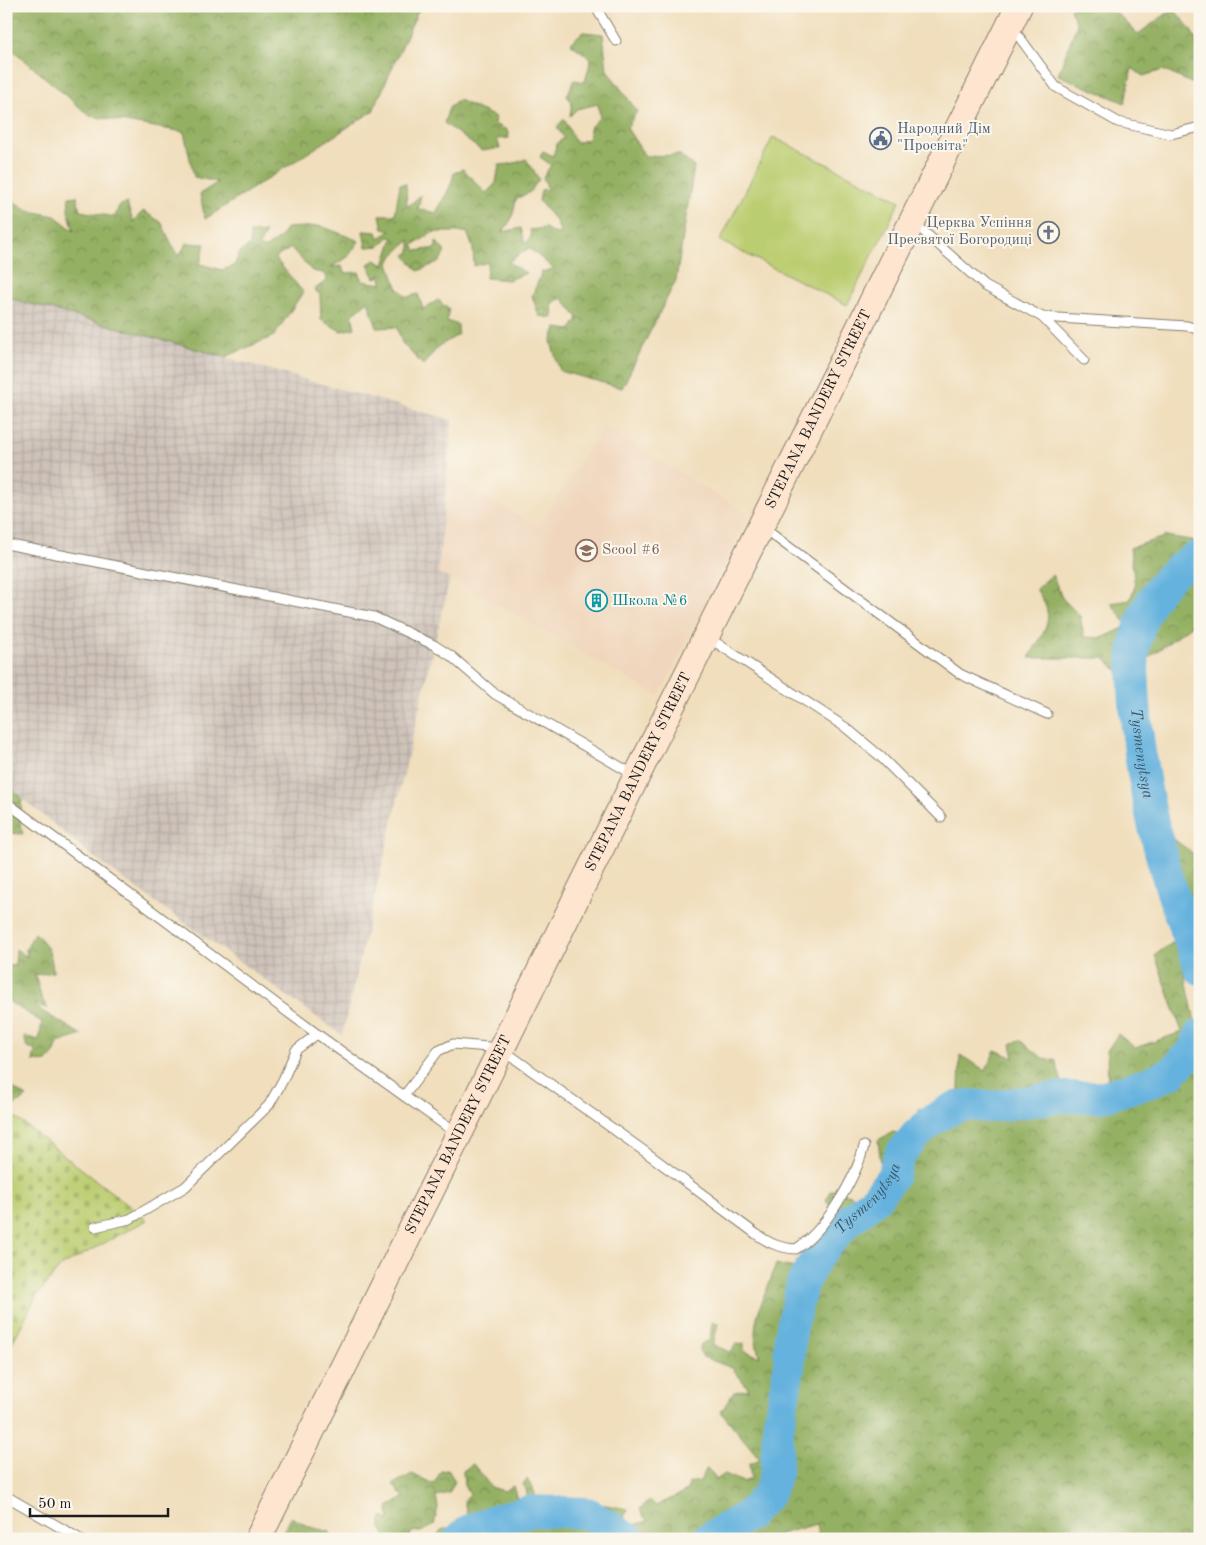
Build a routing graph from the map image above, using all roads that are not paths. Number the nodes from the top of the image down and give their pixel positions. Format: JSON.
{"nodes":[{"id":1,"x":595,"y":6,"type":"edge"},
{"id":2,"x":1015,"y":15,"type":"edge"},
{"id":3,"x":616,"y":41,"type":"dead end"},
{"id":4,"x":1200,"y":127,"type":"edge"},
{"id":5,"x":912,"y":221,"type":"junction"},
{"id":6,"x":1042,"y":317,"type":"junction"},
{"id":7,"x":1200,"y":330,"type":"edge"},
{"id":8,"x":1084,"y":360,"type":"dead end"},
{"id":9,"x":762,"y":527,"type":"junction"},
{"id":10,"x":6,"y":544,"type":"edge"},
{"id":11,"x":708,"y":637,"type":"junction"},
{"id":12,"x":1047,"y":714,"type":"dead end"},
{"id":13,"x":638,"y":777,"type":"junction"},
{"id":14,"x":6,"y":802,"type":"edge"},
{"id":15,"x":941,"y":817,"type":"dead end"},
{"id":16,"x":316,"y":1034,"type":"junction"},
{"id":17,"x":500,"y":1048,"type":"junction"},
{"id":18,"x":404,"y":1096,"type":"junction"},
{"id":19,"x":459,"y":1135,"type":"junction"},
{"id":20,"x":864,"y":1146,"type":"dead end"},
{"id":21,"x":95,"y":1227,"type":"dead end"},
{"id":22,"x":6,"y":1496,"type":"edge"},
{"id":23,"x":80,"y":1539,"type":"edge"},
{"id":24,"x":258,"y":1539,"type":"edge"}],
"edges":[{"from":1,"to":3,"type":"lane"},
{"from":2,"to":4,"type":"lane"},
{"from":2,"to":5,"type":"main road","name":"STEPANA BANDERY STREET"},
{"from":5,"to":6,"type":"lane"},
{"from":5,"to":9,"type":"main road","name":"STEPANA BANDERY STREET"},
{"from":6,"to":7,"type":"lane"},
{"from":6,"to":8,"type":"lane"},
{"from":9,"to":11,"type":"main road","name":"STEPANA BANDERY STREET"},
{"from":9,"to":12,"type":"lane"},
{"from":10,"to":13,"type":"lane"},
{"from":11,"to":13,"type":"main road","name":"STEPANA BANDERY STREET"},
{"from":11,"to":15,"type":"lane"},
{"from":13,"to":17,"type":"main road","name":"STEPANA BANDERY STREET"},
{"from":14,"to":16,"type":"lane"},
{"from":16,"to":18,"type":"lane"},
{"from":16,"to":21,"type":"lane"},
{"from":17,"to":18,"type":"lane"},
{"from":17,"to":19,"type":"main road","name":"STEPANA BANDERY STREET"},
{"from":17,"to":20,"type":"lane"},
{"from":18,"to":19,"type":"lane"},
{"from":19,"to":24,"type":"main road","name":"STEPANA BANDERY STREET"},
{"from":22,"to":23,"type":"lane"}]}
